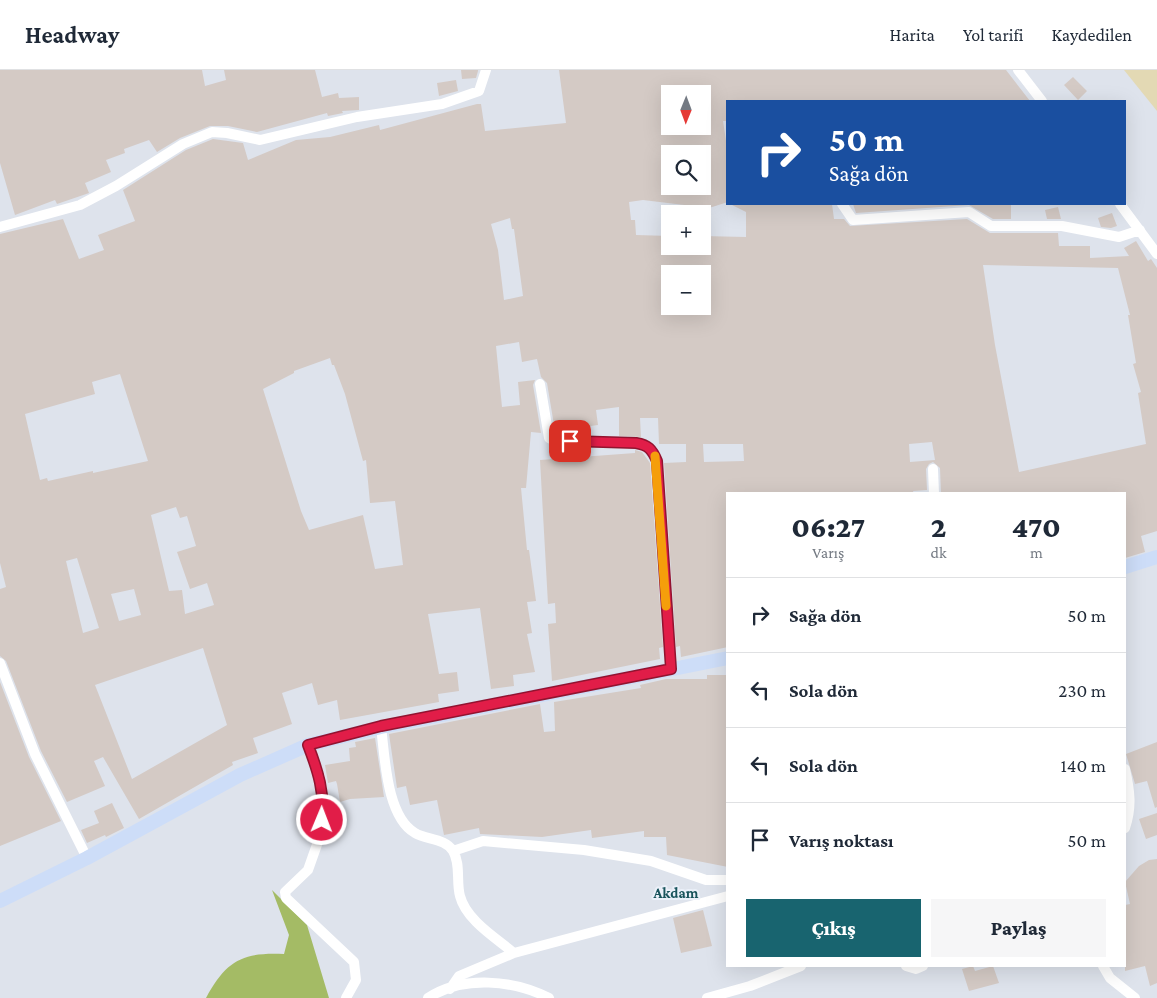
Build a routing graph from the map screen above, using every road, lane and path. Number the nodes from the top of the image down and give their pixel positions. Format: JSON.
{"nodes":[{"id":1,"x":486,"y":70,"type":"edge"},
{"id":2,"x":1018,"y":70,"type":"edge"},
{"id":3,"x":1041,"y":100,"type":"edge"},
{"id":4,"x":843,"y":205,"type":"edge"},
{"id":5,"x":1121,"y":205,"type":"edge"},
{"id":6,"x":0,"y":227,"type":"edge"},
{"id":7,"x":1140,"y":230,"type":"junction"},
{"id":8,"x":1157,"y":254,"type":"edge"},
{"id":9,"x":540,"y":384,"type":"dead end"},
{"id":10,"x":933,"y":469,"type":"dead end"},
{"id":11,"x":934,"y":492,"type":"edge"},
{"id":12,"x":1157,"y":556,"type":"edge"},
{"id":13,"x":1126,"y":567,"type":"edge"},
{"id":14,"x":726,"y":658,"type":"edge"},
{"id":15,"x":0,"y":663,"type":"edge"},
{"id":16,"x":671,"y":669,"type":"junction"},
{"id":17,"x":381,"y":726,"type":"junction"},
{"id":18,"x":308,"y":745,"type":"junction"},
{"id":19,"x":1126,"y":773,"type":"edge"},
{"id":20,"x":1126,"y":825,"type":"edge"},
{"id":21,"x":453,"y":850,"type":"junction"},
{"id":22,"x":87,"y":858,"type":"junction"},
{"id":23,"x":726,"y":880,"type":"edge"},
{"id":24,"x":726,"y":897,"type":"edge"},
{"id":25,"x":0,"y":901,"type":"edge"},
{"id":26,"x":514,"y":953,"type":"junction"},
{"id":27,"x":798,"y":967,"type":"edge"},
{"id":28,"x":1104,"y":967,"type":"edge"},
{"id":29,"x":450,"y":989,"type":"junction"},
{"id":30,"x":346,"y":998,"type":"edge"},
{"id":31,"x":428,"y":998,"type":"edge"},
{"id":32,"x":549,"y":998,"type":"edge"},
{"id":33,"x":707,"y":998,"type":"edge"},
{"id":34,"x":1136,"y":998,"type":"edge"}],
"edges":[{"from":1,"to":6,"type":"street"},
{"from":2,"to":3,"type":"street"},
{"from":4,"to":7,"type":"street"},
{"from":5,"to":7,"type":"street"},
{"from":7,"to":8,"type":"street"},
{"from":9,"to":16,"type":"street"},
{"from":10,"to":11,"type":"street"},
{"from":12,"to":13,"type":"street"},
{"from":14,"to":16,"type":"street"},
{"from":15,"to":22,"type":"street"},
{"from":16,"to":17,"type":"street"},
{"from":17,"to":18,"type":"street"},
{"from":17,"to":21,"type":"street"},
{"from":18,"to":22,"type":"street"},
{"from":18,"to":30,"type":"street"},
{"from":19,"to":20,"type":"street"},
{"from":21,"to":23,"type":"street"},
{"from":21,"to":26,"type":"street"},
{"from":22,"to":25,"type":"street"},
{"from":24,"to":26,"type":"street"},
{"from":26,"to":29,"type":"street"},
{"from":27,"to":33,"type":"street"},
{"from":28,"to":34,"type":"street"},
{"from":29,"to":31,"type":"street"},
{"from":29,"to":32,"type":"street"}]}
